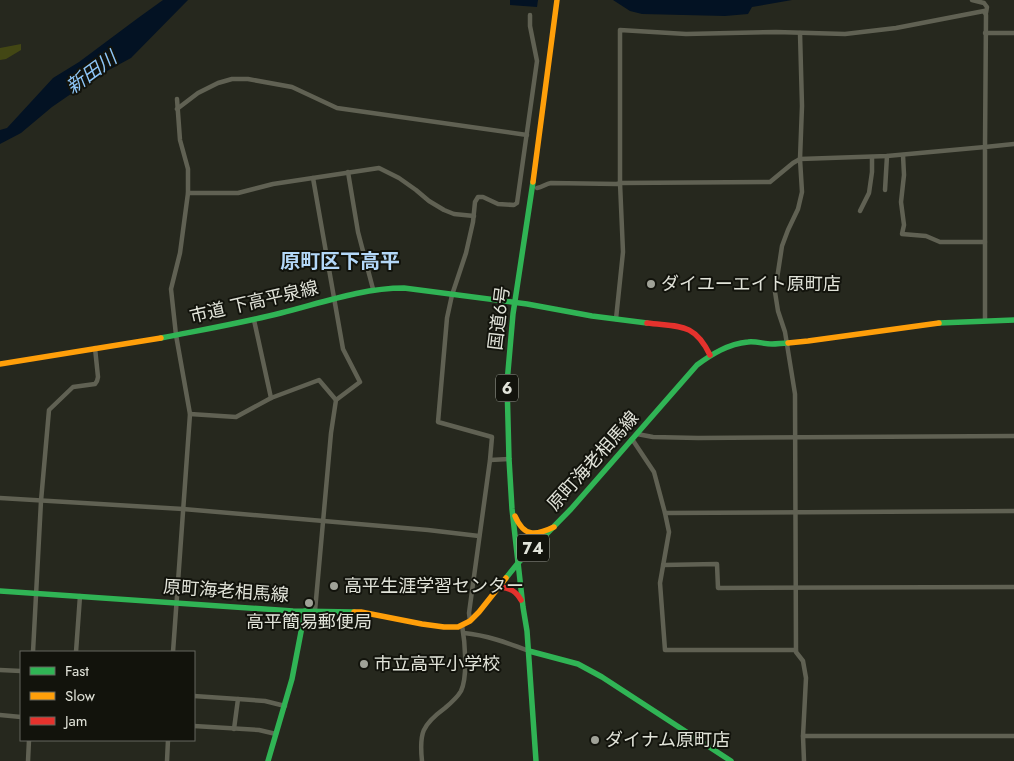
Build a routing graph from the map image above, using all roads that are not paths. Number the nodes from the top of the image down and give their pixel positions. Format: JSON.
{"nodes":[{"id":1,"x":557,"y":0,"type":"edge"},
{"id":2,"x":972,"y":0,"type":"edge"},
{"id":3,"x":530,"y":15,"type":"dead end"},
{"id":4,"x":986,"y":15,"type":"junction"},
{"id":5,"x":800,"y":33,"type":"junction"},
{"id":6,"x":985,"y":33,"type":"junction"},
{"id":7,"x":1014,"y":33,"type":"edge"},
{"id":8,"x":177,"y":100,"type":"dead end"},
{"id":9,"x":177,"y":108,"type":"junction"},
{"id":10,"x":527,"y":136,"type":"junction"},
{"id":11,"x":1014,"y":144,"type":"edge"},
{"id":12,"x":985,"y":147,"type":"junction"},
{"id":13,"x":903,"y":155,"type":"junction"},
{"id":14,"x":887,"y":156,"type":"junction"},
{"id":15,"x":872,"y":157,"type":"junction"},
{"id":16,"x":800,"y":159,"type":"junction"},
{"id":17,"x":348,"y":172,"type":"junction"},
{"id":18,"x":314,"y":178,"type":"junction"},
{"id":19,"x":620,"y":183,"type":"junction"},
{"id":20,"x":537,"y":188,"type":"dead end"},
{"id":21,"x":885,"y":190,"type":"dead end"},
{"id":22,"x":188,"y":193,"type":"junction"},
{"id":23,"x":860,"y":211,"type":"dead end"},
{"id":24,"x":474,"y":216,"type":"junction"},
{"id":25,"x":985,"y":242,"type":"junction"},
{"id":26,"x":373,"y":289,"type":"junction"},
{"id":27,"x":452,"y":295,"type":"junction"},
{"id":28,"x":334,"y":298,"type":"junction"},
{"id":29,"x":515,"y":304,"type":"junction"},
{"id":30,"x":616,"y":319,"type":"junction"},
{"id":31,"x":254,"y":320,"type":"junction"},
{"id":32,"x":1014,"y":320,"type":"edge"},
{"id":33,"x":985,"y":321,"type":"junction"},
{"id":34,"x":176,"y":335,"type":"junction"},
{"id":35,"x":786,"y":342,"type":"junction"},
{"id":36,"x":95,"y":348,"type":"junction"},
{"id":37,"x":710,"y":355,"type":"junction"},
{"id":38,"x":0,"y":364,"type":"edge"},
{"id":39,"x":271,"y":398,"type":"junction"},
{"id":40,"x":336,"y":400,"type":"junction"},
{"id":41,"x":190,"y":414,"type":"junction"},
{"id":42,"x":637,"y":434,"type":"junction"},
{"id":43,"x":1014,"y":436,"type":"edge"},
{"id":44,"x":795,"y":437,"type":"junction"},
{"id":45,"x":632,"y":439,"type":"junction"},
{"id":46,"x":509,"y":459,"type":"junction"},
{"id":47,"x":490,"y":460,"type":"junction"},
{"id":48,"x":0,"y":498,"type":"edge"},
{"id":49,"x":41,"y":501,"type":"junction"},
{"id":50,"x":183,"y":509,"type":"junction"},
{"id":51,"x":512,"y":509,"type":"junction"},
{"id":52,"x":1014,"y":511,"type":"edge"},
{"id":53,"x":795,"y":512,"type":"junction"},
{"id":54,"x":665,"y":513,"type":"junction"},
{"id":55,"x":323,"y":522,"type":"junction"},
{"id":56,"x":554,"y":527,"type":"junction"},
{"id":57,"x":479,"y":536,"type":"junction"},
{"id":58,"x":518,"y":563,"type":"junction"},
{"id":59,"x":663,"y":565,"type":"junction"},
{"id":60,"x":1014,"y":586,"type":"edge"},
{"id":61,"x":500,"y":587,"type":"junction"},
{"id":62,"x":796,"y":587,"type":"junction"},
{"id":63,"x":0,"y":591,"type":"edge"},
{"id":64,"x":37,"y":594,"type":"junction"},
{"id":65,"x":80,"y":596,"type":"junction"},
{"id":66,"x":176,"y":603,"type":"junction"},
{"id":67,"x":523,"y":607,"type":"junction"},
{"id":68,"x":305,"y":611,"type":"junction"},
{"id":69,"x":315,"y":611,"type":"junction"},
{"id":70,"x":470,"y":621,"type":"junction"},
{"id":71,"x":462,"y":625,"type":"junction"},
{"id":72,"x":464,"y":633,"type":"junction"},
{"id":73,"x":796,"y":650,"type":"junction"},
{"id":74,"x":33,"y":651,"type":"edge"},
{"id":75,"x":76,"y":651,"type":"edge"},
{"id":76,"x":173,"y":651,"type":"edge"},
{"id":77,"x":529,"y":651,"type":"junction"},
{"id":78,"x":0,"y":670,"type":"edge"},
{"id":79,"x":20,"y":671,"type":"edge"},
{"id":80,"x":195,"y":696,"type":"edge"},
{"id":81,"x":238,"y":699,"type":"junction"},
{"id":82,"x":285,"y":706,"type":"junction"},
{"id":83,"x":0,"y":716,"type":"edge"},
{"id":84,"x":20,"y":717,"type":"edge"},
{"id":85,"x":195,"y":726,"type":"edge"},
{"id":86,"x":234,"y":729,"type":"junction"},
{"id":87,"x":276,"y":734,"type":"junction"},
{"id":88,"x":803,"y":736,"type":"junction"},
{"id":89,"x":1014,"y":736,"type":"edge"},
{"id":90,"x":29,"y":741,"type":"edge"},
{"id":91,"x":168,"y":741,"type":"edge"},
{"id":92,"x":28,"y":761,"type":"edge"},
{"id":93,"x":166,"y":761,"type":"edge"},
{"id":94,"x":268,"y":761,"type":"edge"},
{"id":95,"x":422,"y":761,"type":"edge"},
{"id":96,"x":536,"y":761,"type":"edge"},
{"id":97,"x":731,"y":761,"type":"edge"},
{"id":98,"x":804,"y":761,"type":"edge"}],
"edges":[{"from":1,"to":29,"type":"main road","name":"国道6号","number":"6"},
{"from":2,"to":4,"type":"street"},
{"from":3,"to":10,"type":"street"},
{"from":4,"to":5,"type":"street"},
{"from":4,"to":6,"type":"street"},
{"from":5,"to":16,"type":"street"},
{"from":5,"to":19,"type":"street"},
{"from":6,"to":7,"type":"street"},
{"from":6,"to":12,"type":"street"},
{"from":8,"to":9,"type":"street"},
{"from":9,"to":10,"type":"street"},
{"from":9,"to":22,"type":"street"},
{"from":10,"to":24,"type":"street"},
{"from":11,"to":12,"type":"street"},
{"from":12,"to":13,"type":"street"},
{"from":12,"to":25,"type":"street"},
{"from":13,"to":14,"type":"street"},
{"from":13,"to":25,"type":"street"},
{"from":14,"to":15,"type":"street"},
{"from":14,"to":21,"type":"street"},
{"from":15,"to":16,"type":"street"},
{"from":15,"to":23,"type":"street"},
{"from":16,"to":19,"type":"street"},
{"from":16,"to":35,"type":"street"},
{"from":17,"to":18,"type":"street"},
{"from":17,"to":24,"type":"street"},
{"from":17,"to":26,"type":"street"},
{"from":18,"to":22,"type":"street"},
{"from":18,"to":28,"type":"street"},
{"from":19,"to":20,"type":"street"},
{"from":19,"to":30,"type":"street"},
{"from":22,"to":34,"type":"street"},
{"from":24,"to":27,"type":"street"},
{"from":25,"to":33,"type":"street"},
{"from":26,"to":27,"type":"main road","name":"市道 下高平泉線"},
{"from":26,"to":28,"type":"main road","name":"市道 下高平泉線"},
{"from":27,"to":29,"type":"main road","name":"市道 下高平泉線"},
{"from":27,"to":47,"type":"street"},
{"from":28,"to":31,"type":"main road","name":"市道 下高平泉線"},
{"from":28,"to":40,"type":"street"},
{"from":29,"to":30,"type":"main road","name":"市道 下高平泉線"},
{"from":29,"to":46,"type":"main road","name":"国道6号","number":"6"},
{"from":30,"to":37,"type":"main road","name":"市道 下高平泉線"},
{"from":31,"to":34,"type":"main road","name":"市道 下高平泉線"},
{"from":31,"to":39,"type":"street"},
{"from":32,"to":33,"type":"main road","name":"原町海老相馬線","number":"74"},
{"from":33,"to":35,"type":"main road","name":"原町海老相馬線","number":"74"},
{"from":34,"to":36,"type":"main road","name":"市道 下高平泉線"},
{"from":34,"to":41,"type":"street"},
{"from":35,"to":37,"type":"main road","name":"原町海老相馬線","number":"74"},
{"from":35,"to":44,"type":"street"},
{"from":36,"to":38,"type":"main road","name":"市道 下高平泉線"},
{"from":36,"to":49,"type":"street"},
{"from":37,"to":42,"type":"main road","name":"原町海老相馬線","number":"74"},
{"from":39,"to":40,"type":"street"},
{"from":39,"to":41,"type":"street"},
{"from":40,"to":55,"type":"street"},
{"from":41,"to":50,"type":"street"},
{"from":42,"to":44,"type":"street"},
{"from":42,"to":45,"type":"main road","name":"原町海老相馬線","number":"74"},
{"from":43,"to":44,"type":"street"},
{"from":44,"to":53,"type":"street"},
{"from":45,"to":54,"type":"street"},
{"from":45,"to":56,"type":"main road","name":"原町海老相馬線","number":"74"},
{"from":46,"to":47,"type":"street"},
{"from":46,"to":51,"type":"main road","name":"国道6号","number":"6"},
{"from":47,"to":57,"type":"street"},
{"from":48,"to":49,"type":"street"},
{"from":49,"to":50,"type":"street"},
{"from":49,"to":64,"type":"street"},
{"from":50,"to":55,"type":"street"},
{"from":50,"to":66,"type":"street"},
{"from":51,"to":56,"type":"main road"},
{"from":51,"to":58,"type":"main road","name":"国道6号","number":"6"},
{"from":52,"to":53,"type":"street"},
{"from":53,"to":54,"type":"street"},
{"from":53,"to":62,"type":"street"},
{"from":54,"to":59,"type":"street"},
{"from":55,"to":57,"type":"street"},
{"from":55,"to":69,"type":"street"},
{"from":56,"to":58,"type":"main road","name":"原町海老相馬線","number":"74"},
{"from":57,"to":70,"type":"street"},
{"from":58,"to":61,"type":"main road","name":"原町海老相馬線","number":"74"},
{"from":58,"to":67,"type":"main road","name":"国道6号","number":"6"},
{"from":59,"to":62,"type":"street"},
{"from":59,"to":73,"type":"street"},
{"from":60,"to":62,"type":"street"},
{"from":61,"to":67,"type":"main road"},
{"from":61,"to":70,"type":"main road","name":"原町海老相馬線","number":"74"},
{"from":62,"to":73,"type":"street"},
{"from":63,"to":64,"type":"main road","name":"原町海老相馬線","number":"74"},
{"from":64,"to":65,"type":"main road","name":"原町海老相馬線","number":"74"},
{"from":64,"to":74,"type":"street"},
{"from":65,"to":66,"type":"main road","name":"原町海老相馬線","number":"74"},
{"from":65,"to":75,"type":"street"},
{"from":66,"to":68,"type":"main road","name":"原町海老相馬線","number":"74"},
{"from":66,"to":76,"type":"street"},
{"from":67,"to":77,"type":"main road","name":"国道6号","number":"6"},
{"from":68,"to":69,"type":"main road","name":"原町海老相馬線","number":"74"},
{"from":68,"to":82,"type":"main road"},
{"from":69,"to":71,"type":"main road","name":"原町海老相馬線","number":"74"},
{"from":70,"to":71,"type":"main road","name":"原町海老相馬線","number":"74"},
{"from":71,"to":72,"type":"street"},
{"from":72,"to":77,"type":"street"},
{"from":72,"to":95,"type":"street"},
{"from":73,"to":88,"type":"street"},
{"from":77,"to":96,"type":"main road","name":"国道6号","number":"6"},
{"from":77,"to":97,"type":"main road"},
{"from":78,"to":79,"type":"street"},
{"from":80,"to":81,"type":"street"},
{"from":81,"to":82,"type":"street"},
{"from":81,"to":86,"type":"street"},
{"from":82,"to":87,"type":"main road"},
{"from":83,"to":84,"type":"street"},
{"from":85,"to":86,"type":"street"},
{"from":86,"to":87,"type":"street"},
{"from":87,"to":94,"type":"main road"},
{"from":88,"to":89,"type":"street"},
{"from":88,"to":98,"type":"street"},
{"from":90,"to":92,"type":"street"},
{"from":91,"to":93,"type":"street"}]}
